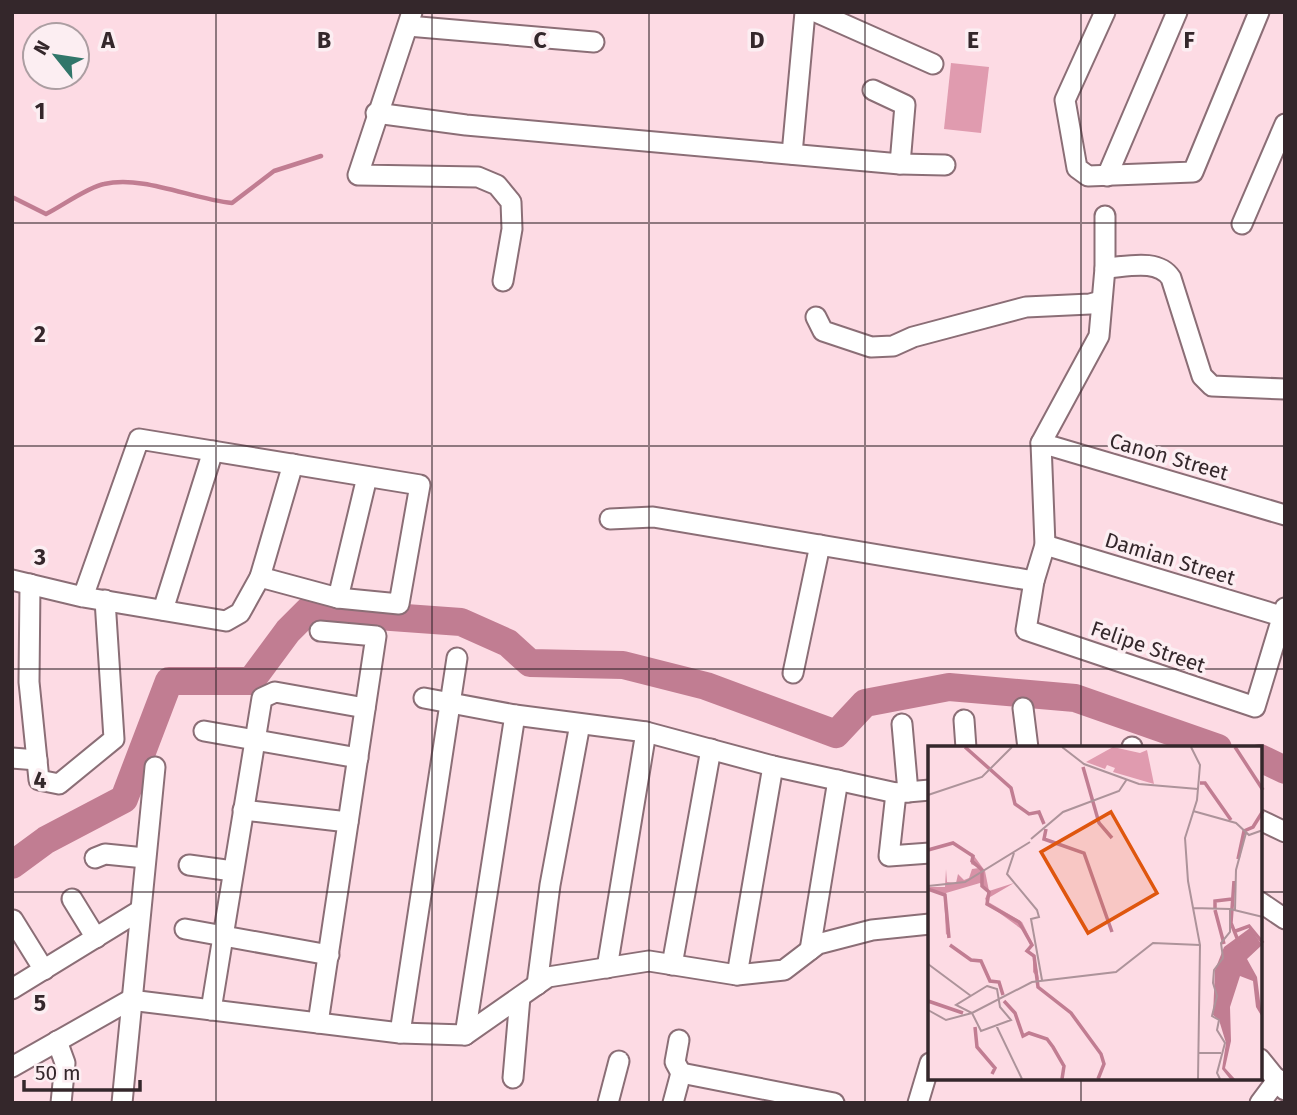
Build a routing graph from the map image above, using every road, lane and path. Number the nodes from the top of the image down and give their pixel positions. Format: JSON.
{"nodes":[{"id":1,"x":805,"y":12,"type":"edge"},
{"id":2,"x":816,"y":12,"type":"edge"},
{"id":3,"x":1105,"y":12,"type":"edge"},
{"id":4,"x":1177,"y":12,"type":"edge"},
{"id":5,"x":1259,"y":12,"type":"edge"},
{"id":6,"x":410,"y":19,"type":"edge"},
{"id":7,"x":594,"y":42,"type":"dead end"},
{"id":8,"x":933,"y":64,"type":"dead end"},
{"id":9,"x":873,"y":90,"type":"dead end"},
{"id":10,"x":376,"y":113,"type":"junction"},
{"id":11,"x":1285,"y":124,"type":"edge"},
{"id":12,"x":1280,"y":149,"type":"edge"},
{"id":13,"x":792,"y":155,"type":"junction"},
{"id":14,"x":900,"y":164,"type":"junction"},
{"id":15,"x":945,"y":165,"type":"dead end"},
{"id":16,"x":1107,"y":176,"type":"junction"},
{"id":17,"x":1105,"y":216,"type":"dead end"},
{"id":18,"x":1242,"y":224,"type":"dead end"},
{"id":19,"x":1105,"y":268,"type":"junction"},
{"id":20,"x":503,"y":281,"type":"dead end"},
{"id":21,"x":1102,"y":306,"type":"junction"},
{"id":22,"x":816,"y":317,"type":"dead end"},
{"id":23,"x":1285,"y":389,"type":"edge"},
{"id":24,"x":1041,"y":443,"type":"junction"},
{"id":25,"x":213,"y":451,"type":"junction"},
{"id":26,"x":293,"y":464,"type":"junction"},
{"id":27,"x":367,"y":477,"type":"junction"},
{"id":28,"x":1285,"y":515,"type":"edge"},
{"id":29,"x":610,"y":519,"type":"dead end"},
{"id":30,"x":820,"y":545,"type":"junction"},
{"id":31,"x":1045,"y":545,"type":"junction"},
{"id":32,"x":260,"y":577,"type":"junction"},
{"id":33,"x":1034,"y":581,"type":"junction"},
{"id":34,"x":21,"y":582,"type":"edge"},
{"id":35,"x":83,"y":597,"type":"junction"},
{"id":36,"x":338,"y":598,"type":"junction"},
{"id":37,"x":105,"y":600,"type":"junction"},
{"id":38,"x":163,"y":610,"type":"junction"},
{"id":39,"x":1283,"y":612,"type":"edge"},
{"id":40,"x":320,"y":631,"type":"dead end"},
{"id":41,"x":457,"y":658,"type":"dead end"},
{"id":42,"x":1278,"y":665,"type":"edge"},
{"id":43,"x":793,"y":673,"type":"dead end"},
{"id":44,"x":424,"y":698,"type":"dead end"},
{"id":45,"x":451,"y":702,"type":"junction"},
{"id":46,"x":365,"y":708,"type":"junction"},
{"id":47,"x":1023,"y":708,"type":"dead end"},
{"id":48,"x":515,"y":715,"type":"junction"},
{"id":49,"x":964,"y":720,"type":"dead end"},
{"id":50,"x":580,"y":724,"type":"junction"},
{"id":51,"x":902,"y":724,"type":"dead end"},
{"id":52,"x":204,"y":731,"type":"dead end"},
{"id":53,"x":646,"y":732,"type":"junction"},
{"id":54,"x":255,"y":741,"type":"junction"},
{"id":55,"x":966,"y":746,"type":"edge"},
{"id":56,"x":1028,"y":746,"type":"edge"},
{"id":57,"x":711,"y":750,"type":"junction"},
{"id":58,"x":12,"y":758,"type":"edge"},
{"id":59,"x":358,"y":758,"type":"junction"},
{"id":60,"x":37,"y":760,"type":"junction"},
{"id":61,"x":773,"y":766,"type":"junction"},
{"id":62,"x":155,"y":767,"type":"dead end"},
{"id":63,"x":838,"y":780,"type":"junction"},
{"id":64,"x":928,"y":790,"type":"edge"},
{"id":65,"x":902,"y":793,"type":"junction"},
{"id":66,"x":243,"y":810,"type":"junction"},
{"id":67,"x":1262,"y":821,"type":"edge"},
{"id":68,"x":348,"y":822,"type":"junction"},
{"id":69,"x":1285,"y":832,"type":"edge"},
{"id":70,"x":928,"y":853,"type":"edge"},
{"id":71,"x":95,"y":858,"type":"dead end"},
{"id":72,"x":145,"y":858,"type":"junction"},
{"id":73,"x":189,"y":865,"type":"dead end"},
{"id":74,"x":233,"y":871,"type":"junction"},
{"id":75,"x":72,"y":899,"type":"dead end"},
{"id":76,"x":1262,"y":903,"type":"edge"},
{"id":77,"x":139,"y":911,"type":"junction"},
{"id":78,"x":1285,"y":919,"type":"edge"},
{"id":79,"x":13,"y":920,"type":"edge"},
{"id":80,"x":928,"y":924,"type":"edge"},
{"id":81,"x":185,"y":929,"type":"dead end"},
{"id":82,"x":223,"y":936,"type":"junction"},
{"id":83,"x":96,"y":938,"type":"junction"},
{"id":84,"x":810,"y":950,"type":"junction"},
{"id":85,"x":329,"y":955,"type":"junction"},
{"id":86,"x":672,"y":965,"type":"junction"},
{"id":87,"x":607,"y":968,"type":"junction"},
{"id":88,"x":44,"y":970,"type":"junction"},
{"id":89,"x":737,"y":975,"type":"junction"},
{"id":90,"x":537,"y":985,"type":"junction"},
{"id":91,"x":12,"y":989,"type":"edge"},
{"id":92,"x":520,"y":997,"type":"junction"},
{"id":93,"x":130,"y":1000,"type":"junction"},
{"id":94,"x":211,"y":1010,"type":"junction"},
{"id":95,"x":318,"y":1023,"type":"junction"},
{"id":96,"x":400,"y":1033,"type":"junction"},
{"id":97,"x":465,"y":1035,"type":"junction"},
{"id":98,"x":679,"y":1040,"type":"dead end"},
{"id":99,"x":57,"y":1041,"type":"junction"},
{"id":100,"x":619,"y":1061,"type":"dead end"},
{"id":101,"x":1262,"y":1061,"type":"edge"},
{"id":102,"x":12,"y":1067,"type":"edge"},
{"id":103,"x":928,"y":1067,"type":"edge"},
{"id":104,"x":681,"y":1073,"type":"junction"},
{"id":105,"x":513,"y":1078,"type":"dead end"},
{"id":106,"x":1281,"y":1085,"type":"edge"},
{"id":107,"x":792,"y":1099,"type":"edge"},
{"id":108,"x":61,"y":1103,"type":"edge"},
{"id":109,"x":122,"y":1103,"type":"edge"},
{"id":110,"x":608,"y":1103,"type":"edge"},
{"id":111,"x":673,"y":1103,"type":"edge"},
{"id":112,"x":834,"y":1103,"type":"edge"},
{"id":113,"x":918,"y":1103,"type":"edge"},
{"id":114,"x":1260,"y":1103,"type":"edge"}],
"edges":[{"from":1,"to":13,"type":"street"},
{"from":2,"to":8,"type":"street"},
{"from":3,"to":16,"type":"street"},
{"from":4,"to":16,"type":"street"},
{"from":5,"to":16,"type":"street"},
{"from":6,"to":7,"type":"street"},
{"from":6,"to":10,"type":"street"},
{"from":9,"to":14,"type":"street"},
{"from":10,"to":13,"type":"street"},
{"from":10,"to":20,"type":"street"},
{"from":11,"to":12,"type":"street"},
{"from":12,"to":18,"type":"street"},
{"from":13,"to":14,"type":"street"},
{"from":14,"to":15,"type":"street"},
{"from":17,"to":19,"type":"street"},
{"from":19,"to":21,"type":"street"},
{"from":19,"to":23,"type":"street"},
{"from":21,"to":22,"type":"street"},
{"from":21,"to":24,"type":"street"},
{"from":24,"to":28,"type":"street","name":"Canon Street"},
{"from":24,"to":31,"type":"street"},
{"from":25,"to":26,"type":"street"},
{"from":25,"to":35,"type":"street"},
{"from":25,"to":38,"type":"street"},
{"from":26,"to":27,"type":"street"},
{"from":26,"to":32,"type":"street"},
{"from":27,"to":36,"type":"street"},
{"from":27,"to":36,"type":"street"},
{"from":29,"to":30,"type":"street"},
{"from":30,"to":33,"type":"street"},
{"from":30,"to":43,"type":"street"},
{"from":31,"to":33,"type":"street"},
{"from":31,"to":39,"type":"street","name":"Damian Street"},
{"from":32,"to":36,"type":"street"},
{"from":32,"to":38,"type":"street"},
{"from":33,"to":42,"type":"street","name":"Felipe Street"},
{"from":34,"to":35,"type":"street"},
{"from":34,"to":60,"type":"street"},
{"from":35,"to":37,"type":"street"},
{"from":37,"to":38,"type":"street"},
{"from":37,"to":60,"type":"street"},
{"from":39,"to":42,"type":"street"},
{"from":40,"to":46,"type":"street"},
{"from":41,"to":45,"type":"street"},
{"from":44,"to":45,"type":"street"},
{"from":45,"to":48,"type":"street"},
{"from":45,"to":96,"type":"street"},
{"from":46,"to":54,"type":"street"},
{"from":46,"to":59,"type":"street"},
{"from":47,"to":56,"type":"street"},
{"from":48,"to":50,"type":"street"},
{"from":48,"to":97,"type":"street"},
{"from":49,"to":55,"type":"street"},
{"from":50,"to":53,"type":"street"},
{"from":50,"to":90,"type":"street"},
{"from":51,"to":65,"type":"street"},
{"from":52,"to":54,"type":"street"},
{"from":53,"to":57,"type":"street"},
{"from":53,"to":87,"type":"street"},
{"from":54,"to":59,"type":"street"},
{"from":54,"to":66,"type":"street"},
{"from":57,"to":61,"type":"street"},
{"from":57,"to":86,"type":"street"},
{"from":58,"to":60,"type":"street"},
{"from":59,"to":68,"type":"street"},
{"from":61,"to":63,"type":"street"},
{"from":61,"to":89,"type":"street"},
{"from":62,"to":72,"type":"street"},
{"from":63,"to":65,"type":"street"},
{"from":63,"to":84,"type":"street"},
{"from":64,"to":65,"type":"street"},
{"from":65,"to":70,"type":"street"},
{"from":66,"to":68,"type":"street"},
{"from":66,"to":74,"type":"street"},
{"from":67,"to":69,"type":"street"},
{"from":68,"to":85,"type":"street"},
{"from":71,"to":72,"type":"street"},
{"from":72,"to":77,"type":"street"},
{"from":73,"to":74,"type":"street"},
{"from":74,"to":82,"type":"street"},
{"from":75,"to":83,"type":"street"},
{"from":76,"to":78,"type":"street"},
{"from":77,"to":83,"type":"street"},
{"from":77,"to":93,"type":"street"},
{"from":79,"to":88,"type":"street"},
{"from":80,"to":84,"type":"street"},
{"from":81,"to":82,"type":"street"},
{"from":82,"to":85,"type":"street"},
{"from":82,"to":94,"type":"street"},
{"from":83,"to":88,"type":"street"},
{"from":84,"to":89,"type":"street"},
{"from":85,"to":95,"type":"street"},
{"from":86,"to":87,"type":"street"},
{"from":86,"to":89,"type":"street"},
{"from":87,"to":90,"type":"street"},
{"from":88,"to":91,"type":"street"},
{"from":90,"to":92,"type":"street"},
{"from":92,"to":97,"type":"street"},
{"from":92,"to":105,"type":"street"},
{"from":93,"to":94,"type":"street"},
{"from":93,"to":99,"type":"street"},
{"from":93,"to":109,"type":"street"},
{"from":94,"to":95,"type":"street"},
{"from":95,"to":96,"type":"street"},
{"from":96,"to":97,"type":"street"},
{"from":98,"to":104,"type":"street"},
{"from":99,"to":102,"type":"street"},
{"from":99,"to":108,"type":"street"},
{"from":100,"to":110,"type":"street"},
{"from":101,"to":106,"type":"street"},
{"from":103,"to":113,"type":"street"},
{"from":104,"to":107,"type":"street"},
{"from":104,"to":111,"type":"street"},
{"from":106,"to":114,"type":"street"},
{"from":107,"to":112,"type":"street"}]}
